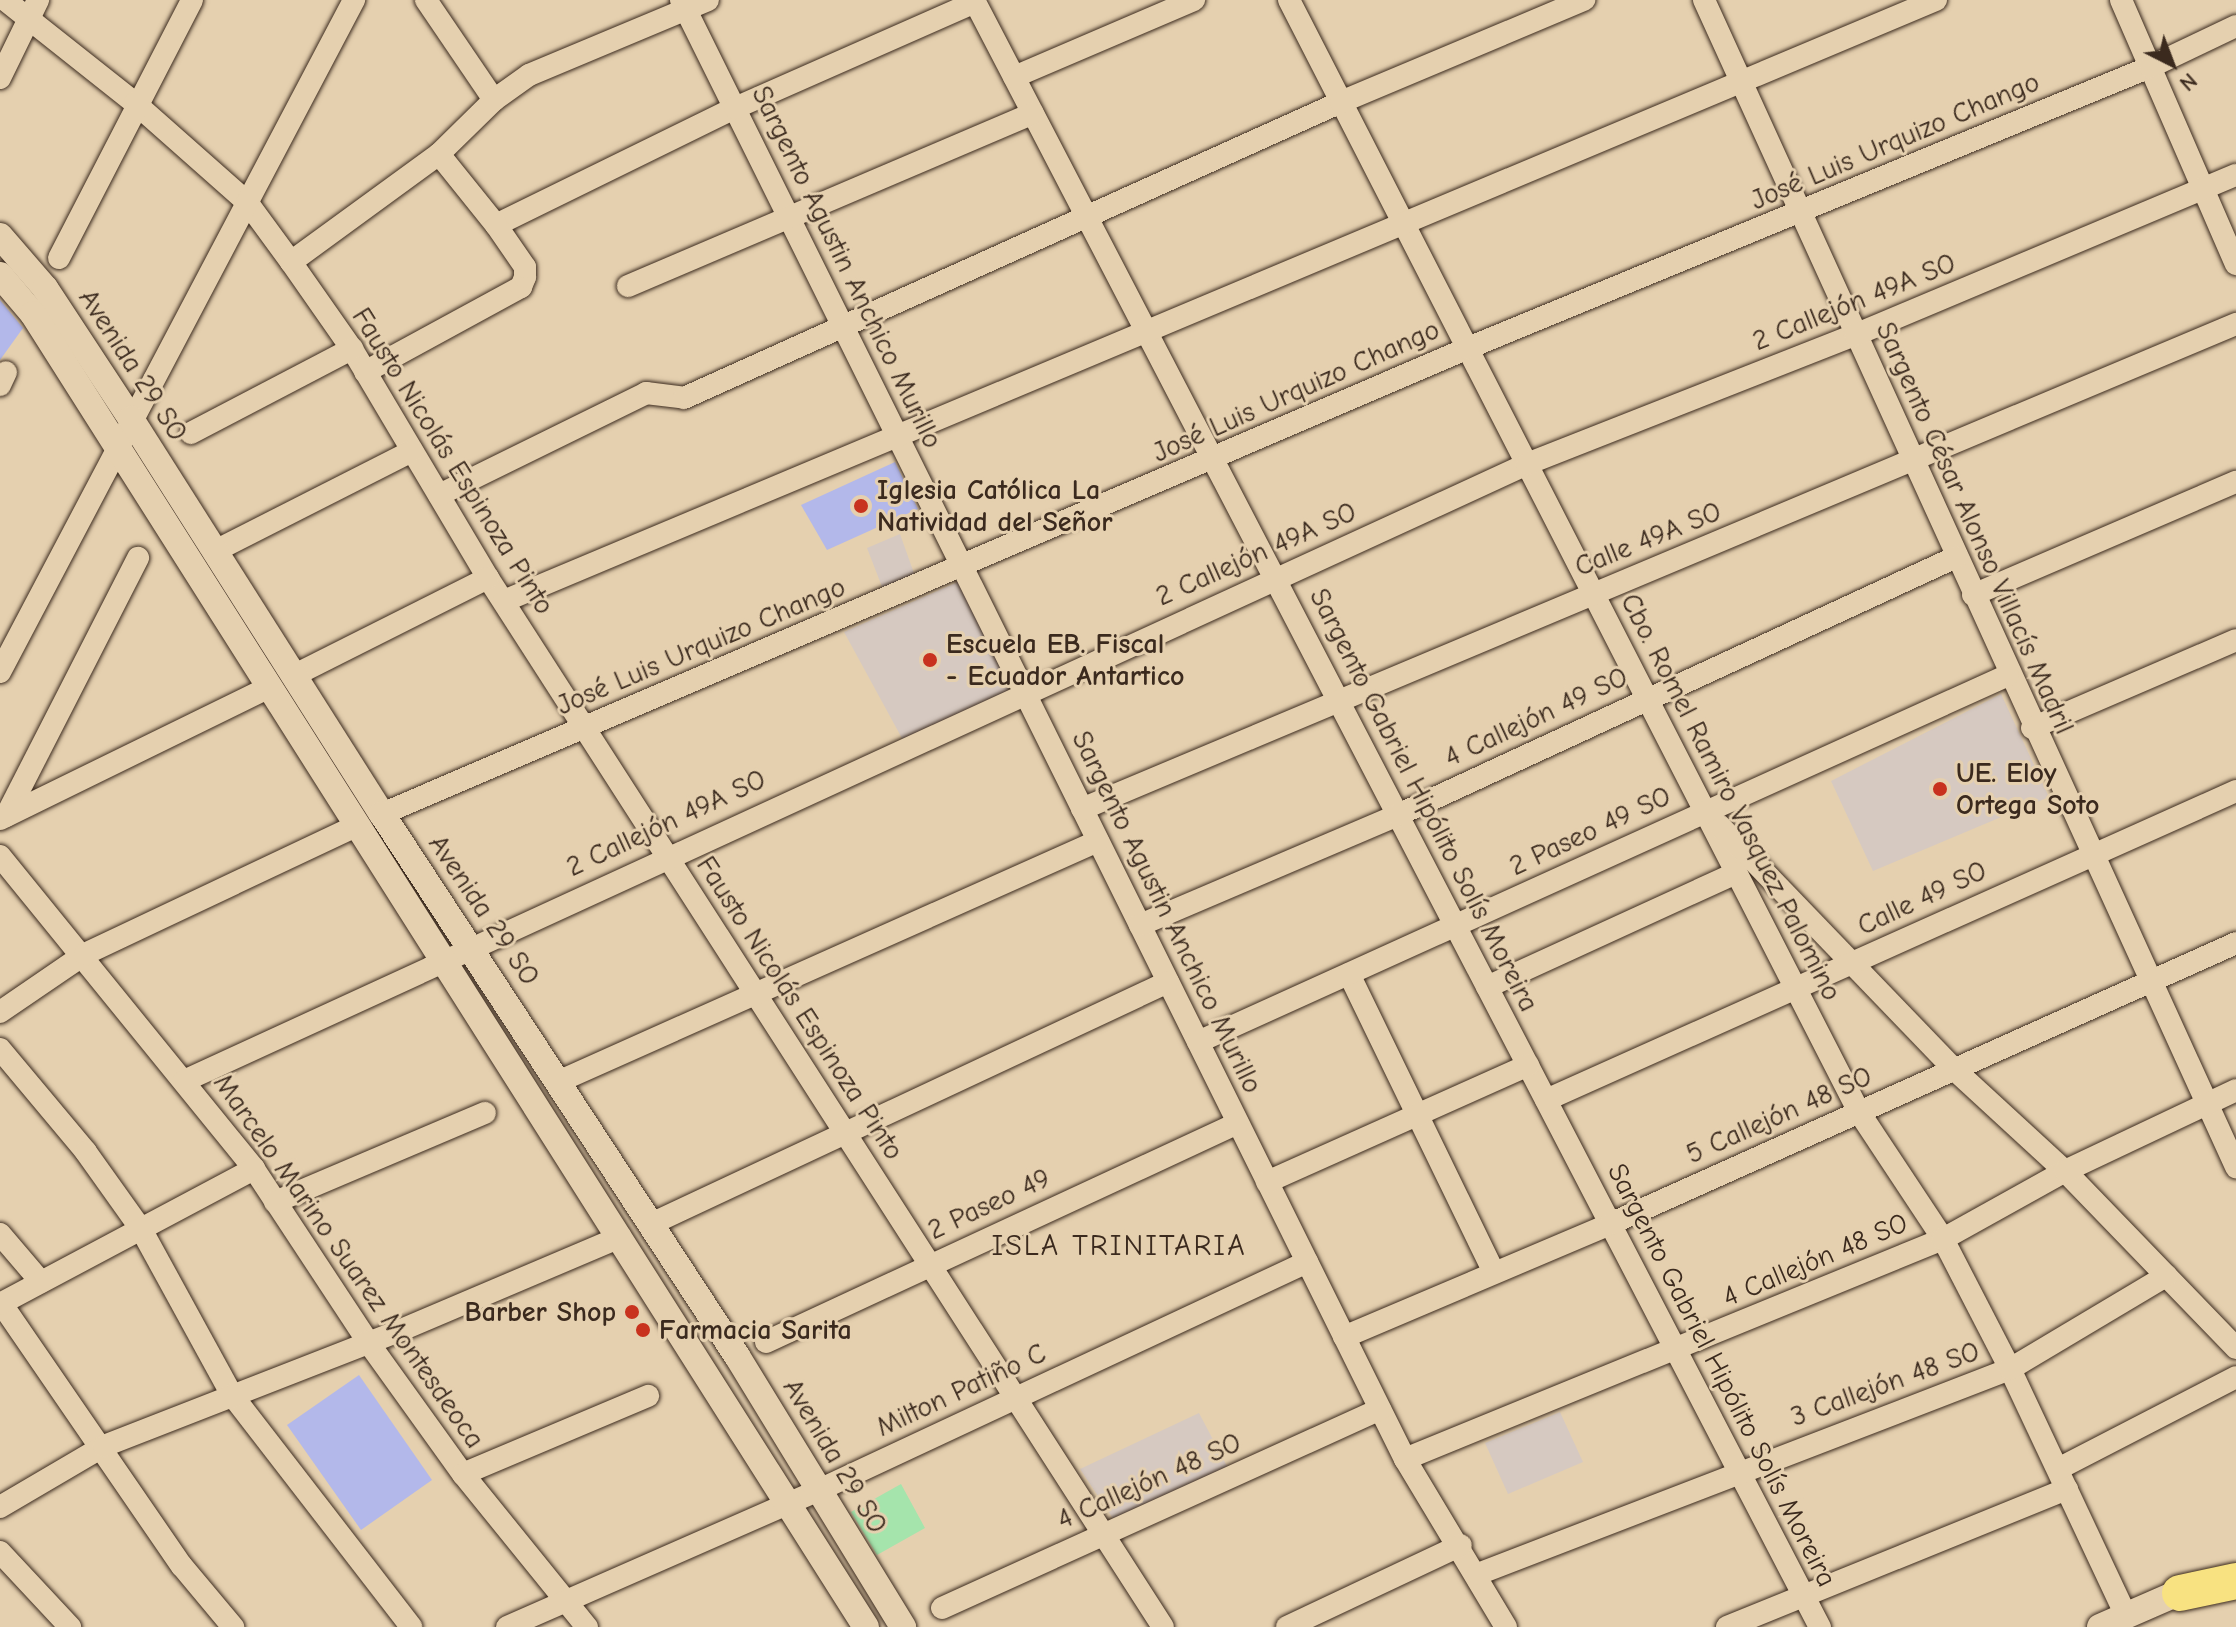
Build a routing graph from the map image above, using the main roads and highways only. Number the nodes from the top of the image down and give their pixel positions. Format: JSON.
{"nodes":[{"id":1,"x":2236,"y":1581,"type":"edge"},
{"id":2,"x":2180,"y":1593,"type":"road end"}],
"edges":[{"from":1,"to":2,"type":"highway"}]}
